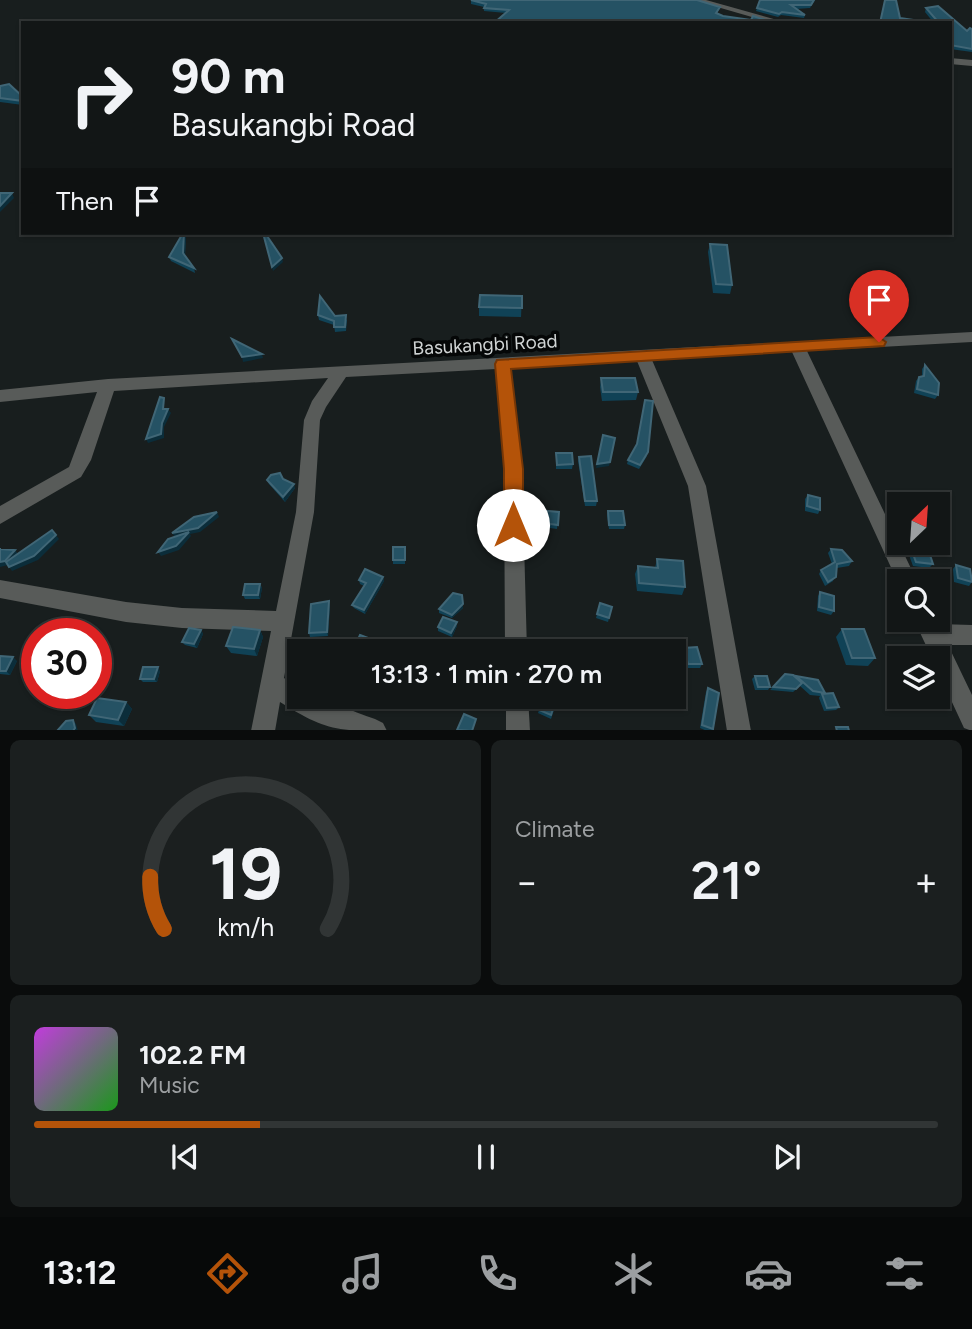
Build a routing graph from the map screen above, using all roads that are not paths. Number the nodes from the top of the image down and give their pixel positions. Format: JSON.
{"nodes":[{"id":1,"x":697,"y":0,"type":"edge"},
{"id":2,"x":776,"y":21,"type":"edge"},
{"id":3,"x":952,"y":61,"type":"edge"},
{"id":4,"x":972,"y":63,"type":"edge"},
{"id":5,"x":972,"y":337,"type":"edge"},
{"id":6,"x":797,"y":347,"type":"junction"},
{"id":7,"x":642,"y":356,"type":"junction"},
{"id":8,"x":503,"y":364,"type":"junction"},
{"id":9,"x":340,"y":374,"type":"junction"},
{"id":10,"x":108,"y":385,"type":"junction"},
{"id":11,"x":0,"y":396,"type":"edge"},
{"id":12,"x":0,"y":516,"type":"edge"},
{"id":13,"x":901,"y":569,"type":"edge"},
{"id":14,"x":0,"y":589,"type":"edge"},
{"id":15,"x":282,"y":621,"type":"junction"},
{"id":16,"x":950,"y":631,"type":"edge"},
{"id":17,"x":931,"y":632,"type":"edge"},
{"id":18,"x":972,"y":635,"type":"edge"},
{"id":19,"x":516,"y":639,"type":"edge"},
{"id":20,"x":271,"y":682,"type":"junction"},
{"id":21,"x":517,"y":709,"type":"edge"},
{"id":22,"x":972,"y":720,"type":"edge"},
{"id":23,"x":263,"y":730,"type":"edge"},
{"id":24,"x":375,"y":730,"type":"edge"},
{"id":25,"x":518,"y":730,"type":"edge"},
{"id":26,"x":739,"y":730,"type":"edge"}],
"edges":[{"from":1,"to":2,"type":"street"},
{"from":3,"to":4,"type":"street"},
{"from":5,"to":6,"type":"street","name":"Basukangbi Road"},
{"from":6,"to":7,"type":"street","name":"Basukangbi Road"},
{"from":6,"to":13,"type":"street"},
{"from":7,"to":8,"type":"street","name":"Basukangbi Road"},
{"from":7,"to":26,"type":"street"},
{"from":8,"to":9,"type":"street","name":"Basukangbi Road"},
{"from":8,"to":19,"type":"street"},
{"from":9,"to":10,"type":"street","name":"Basukangbi Road"},
{"from":9,"to":15,"type":"street"},
{"from":10,"to":11,"type":"street","name":"Basukangbi Road"},
{"from":10,"to":12,"type":"street"},
{"from":14,"to":15,"type":"street"},
{"from":15,"to":20,"type":"street"},
{"from":16,"to":18,"type":"street"},
{"from":17,"to":22,"type":"street"},
{"from":20,"to":23,"type":"street"},
{"from":20,"to":24,"type":"street"},
{"from":21,"to":25,"type":"street"}]}
